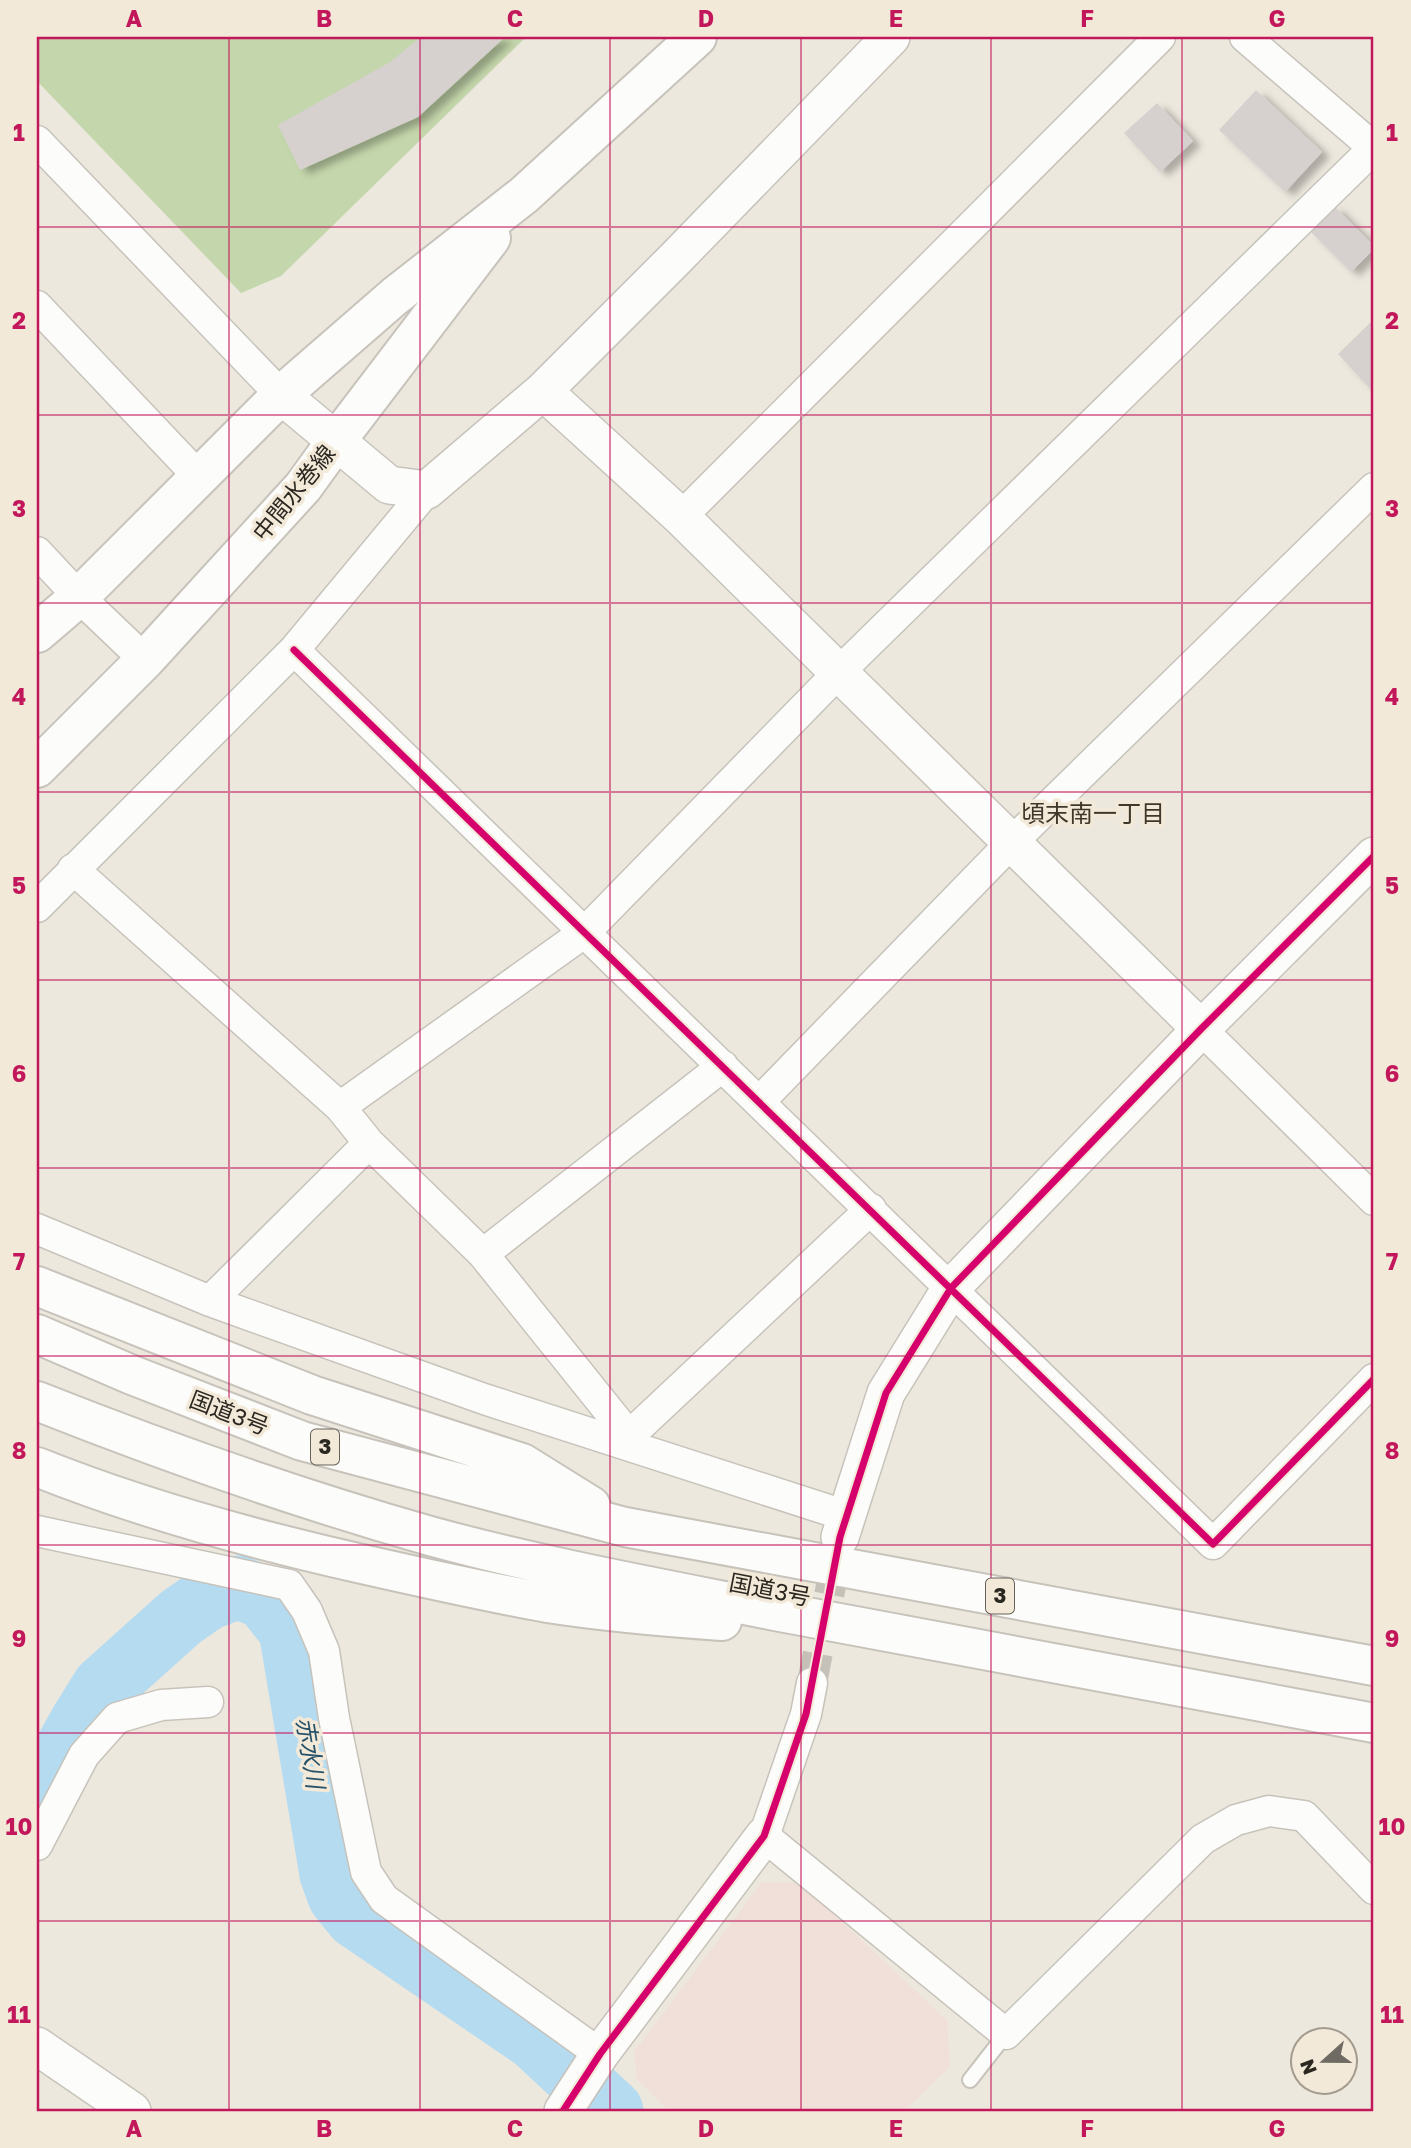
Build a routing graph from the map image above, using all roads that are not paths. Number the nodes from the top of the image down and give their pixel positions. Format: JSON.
{"nodes":[{"id":1,"x":697,"y":37,"type":"edge"},
{"id":2,"x":891,"y":37,"type":"edge"},
{"id":3,"x":1160,"y":37,"type":"edge"},
{"id":4,"x":1245,"y":37,"type":"edge"},
{"id":5,"x":37,"y":141,"type":"edge"},
{"id":6,"x":1374,"y":148,"type":"edge"},
{"id":7,"x":524,"y":195,"type":"junction"},
{"id":8,"x":37,"y":306,"type":"edge"},
{"id":9,"x":543,"y":391,"type":"junction"},
{"id":10,"x":281,"y":395,"type":"junction"},
{"id":11,"x":337,"y":440,"type":"junction"},
{"id":12,"x":198,"y":476,"type":"junction"},
{"id":13,"x":1374,"y":488,"type":"edge"},
{"id":14,"x":427,"y":490,"type":"junction"},
{"id":15,"x":681,"y":517,"type":"junction"},
{"id":16,"x":37,"y":552,"type":"edge"},
{"id":17,"x":79,"y":597,"type":"junction"},
{"id":18,"x":37,"y":634,"type":"edge"},
{"id":19,"x":294,"y":650,"type":"junction"},
{"id":20,"x":145,"y":660,"type":"junction"},
{"id":21,"x":839,"y":672,"type":"junction"},
{"id":22,"x":37,"y":768,"type":"edge"},
{"id":23,"x":1011,"y":843,"type":"junction"},
{"id":24,"x":1374,"y":856,"type":"edge"},
{"id":25,"x":73,"y":869,"type":"junction"},
{"id":26,"x":37,"y":907,"type":"edge"},
{"id":27,"x":585,"y":932,"type":"junction"},
{"id":28,"x":1201,"y":1029,"type":"junction"},
{"id":29,"x":723,"y":1066,"type":"junction"},
{"id":30,"x":760,"y":1101,"type":"junction"},
{"id":31,"x":340,"y":1107,"type":"junction"},
{"id":32,"x":369,"y":1143,"type":"junction"},
{"id":33,"x":1374,"y":1199,"type":"edge"},
{"id":34,"x":871,"y":1209,"type":"junction"},
{"id":35,"x":37,"y":1229,"type":"edge"},
{"id":36,"x":483,"y":1254,"type":"junction"},
{"id":37,"x":37,"y":1286,"type":"edge"},
{"id":38,"x":951,"y":1288,"type":"junction"},
{"id":39,"x":210,"y":1301,"type":"junction"},
{"id":40,"x":37,"y":1334,"type":"edge"},
{"id":41,"x":1374,"y":1379,"type":"edge"},
{"id":42,"x":37,"y":1401,"type":"edge"},
{"id":43,"x":37,"y":1467,"type":"edge"},
{"id":44,"x":625,"y":1527,"type":"junction"},
{"id":45,"x":844,"y":1527,"type":"joint"},
{"id":46,"x":37,"y":1531,"type":"edge"},
{"id":47,"x":881,"y":1632,"type":"junction"},
{"id":48,"x":1374,"y":1666,"type":"edge"},
{"id":49,"x":812,"y":1683,"type":"tunnel mouth"},
{"id":50,"x":208,"y":1702,"type":"dead end"},
{"id":51,"x":1374,"y":1723,"type":"edge"},
{"id":52,"x":764,"y":1836,"type":"junction"},
{"id":53,"x":37,"y":1845,"type":"edge"},
{"id":54,"x":1374,"y":1889,"type":"edge"},
{"id":55,"x":1006,"y":2034,"type":"junction"},
{"id":56,"x":37,"y":2046,"type":"edge"},
{"id":57,"x":600,"y":2054,"type":"junction"},
{"id":58,"x":970,"y":2080,"type":"dead end"},
{"id":59,"x":132,"y":2111,"type":"edge"},
{"id":60,"x":563,"y":2111,"type":"edge"}],
"edges":[{"from":1,"to":7,"type":"main road","name":"中間水巻線"},
{"from":2,"to":9,"type":"street"},
{"from":3,"to":15,"type":"street"},
{"from":4,"to":6,"type":"street"},
{"from":5,"to":10,"type":"street"},
{"from":6,"to":21,"type":"street"},
{"from":7,"to":10,"type":"main road","name":"中間水巻線"},
{"from":7,"to":11,"type":"main road","name":"中間水巻線"},
{"from":8,"to":12,"type":"street"},
{"from":9,"to":14,"type":"street"},
{"from":9,"to":15,"type":"street"},
{"from":10,"to":11,"type":"street"},
{"from":10,"to":12,"type":"main road","name":"中間水巻線"},
{"from":11,"to":14,"type":"street"},
{"from":11,"to":20,"type":"main road","name":"中間水巻線"},
{"from":12,"to":17,"type":"main road","name":"中間水巻線"},
{"from":13,"to":23,"type":"street"},
{"from":14,"to":19,"type":"street"},
{"from":15,"to":21,"type":"street"},
{"from":16,"to":17,"type":"street"},
{"from":17,"to":18,"type":"main road","name":"中間水巻線"},
{"from":17,"to":20,"type":"street"},
{"from":19,"to":25,"type":"street"},
{"from":19,"to":27,"type":"street"},
{"from":20,"to":22,"type":"main road","name":"中間水巻線"},
{"from":21,"to":23,"type":"street"},
{"from":21,"to":27,"type":"street"},
{"from":23,"to":28,"type":"street"},
{"from":23,"to":30,"type":"street"},
{"from":24,"to":28,"type":"street"},
{"from":25,"to":26,"type":"street"},
{"from":25,"to":31,"type":"street"},
{"from":27,"to":29,"type":"street"},
{"from":27,"to":31,"type":"street"},
{"from":28,"to":33,"type":"street"},
{"from":28,"to":38,"type":"street"},
{"from":29,"to":30,"type":"street"},
{"from":29,"to":36,"type":"street"},
{"from":30,"to":34,"type":"street"},
{"from":31,"to":32,"type":"street"},
{"from":32,"to":36,"type":"street"},
{"from":32,"to":39,"type":"street"},
{"from":34,"to":36,"type":"street"},
{"from":34,"to":38,"type":"street"},
{"from":35,"to":39,"type":"street"},
{"from":37,"to":44,"type":"main road"},
{"from":38,"to":41,"type":"street"},
{"from":38,"to":45,"type":"street"},
{"from":39,"to":45,"type":"street"},
{"from":40,"to":44,"type":"main road","name":"国道3号","number":"3"},
{"from":42,"to":47,"type":"main road","name":"国道3号"},
{"from":43,"to":47,"type":"main road"},
{"from":44,"to":48,"type":"main road","name":"国道3号","number":"3"},
{"from":46,"to":57,"type":"street"},
{"from":47,"to":51,"type":"main road","name":"国道3号"},
{"from":49,"to":52,"type":"street"},
{"from":50,"to":53,"type":"street"},
{"from":52,"to":55,"type":"street"},
{"from":52,"to":57,"type":"street"},
{"from":54,"to":55,"type":"street"},
{"from":55,"to":58,"type":"lane"},
{"from":56,"to":59,"type":"street"},
{"from":57,"to":60,"type":"street"}]}
